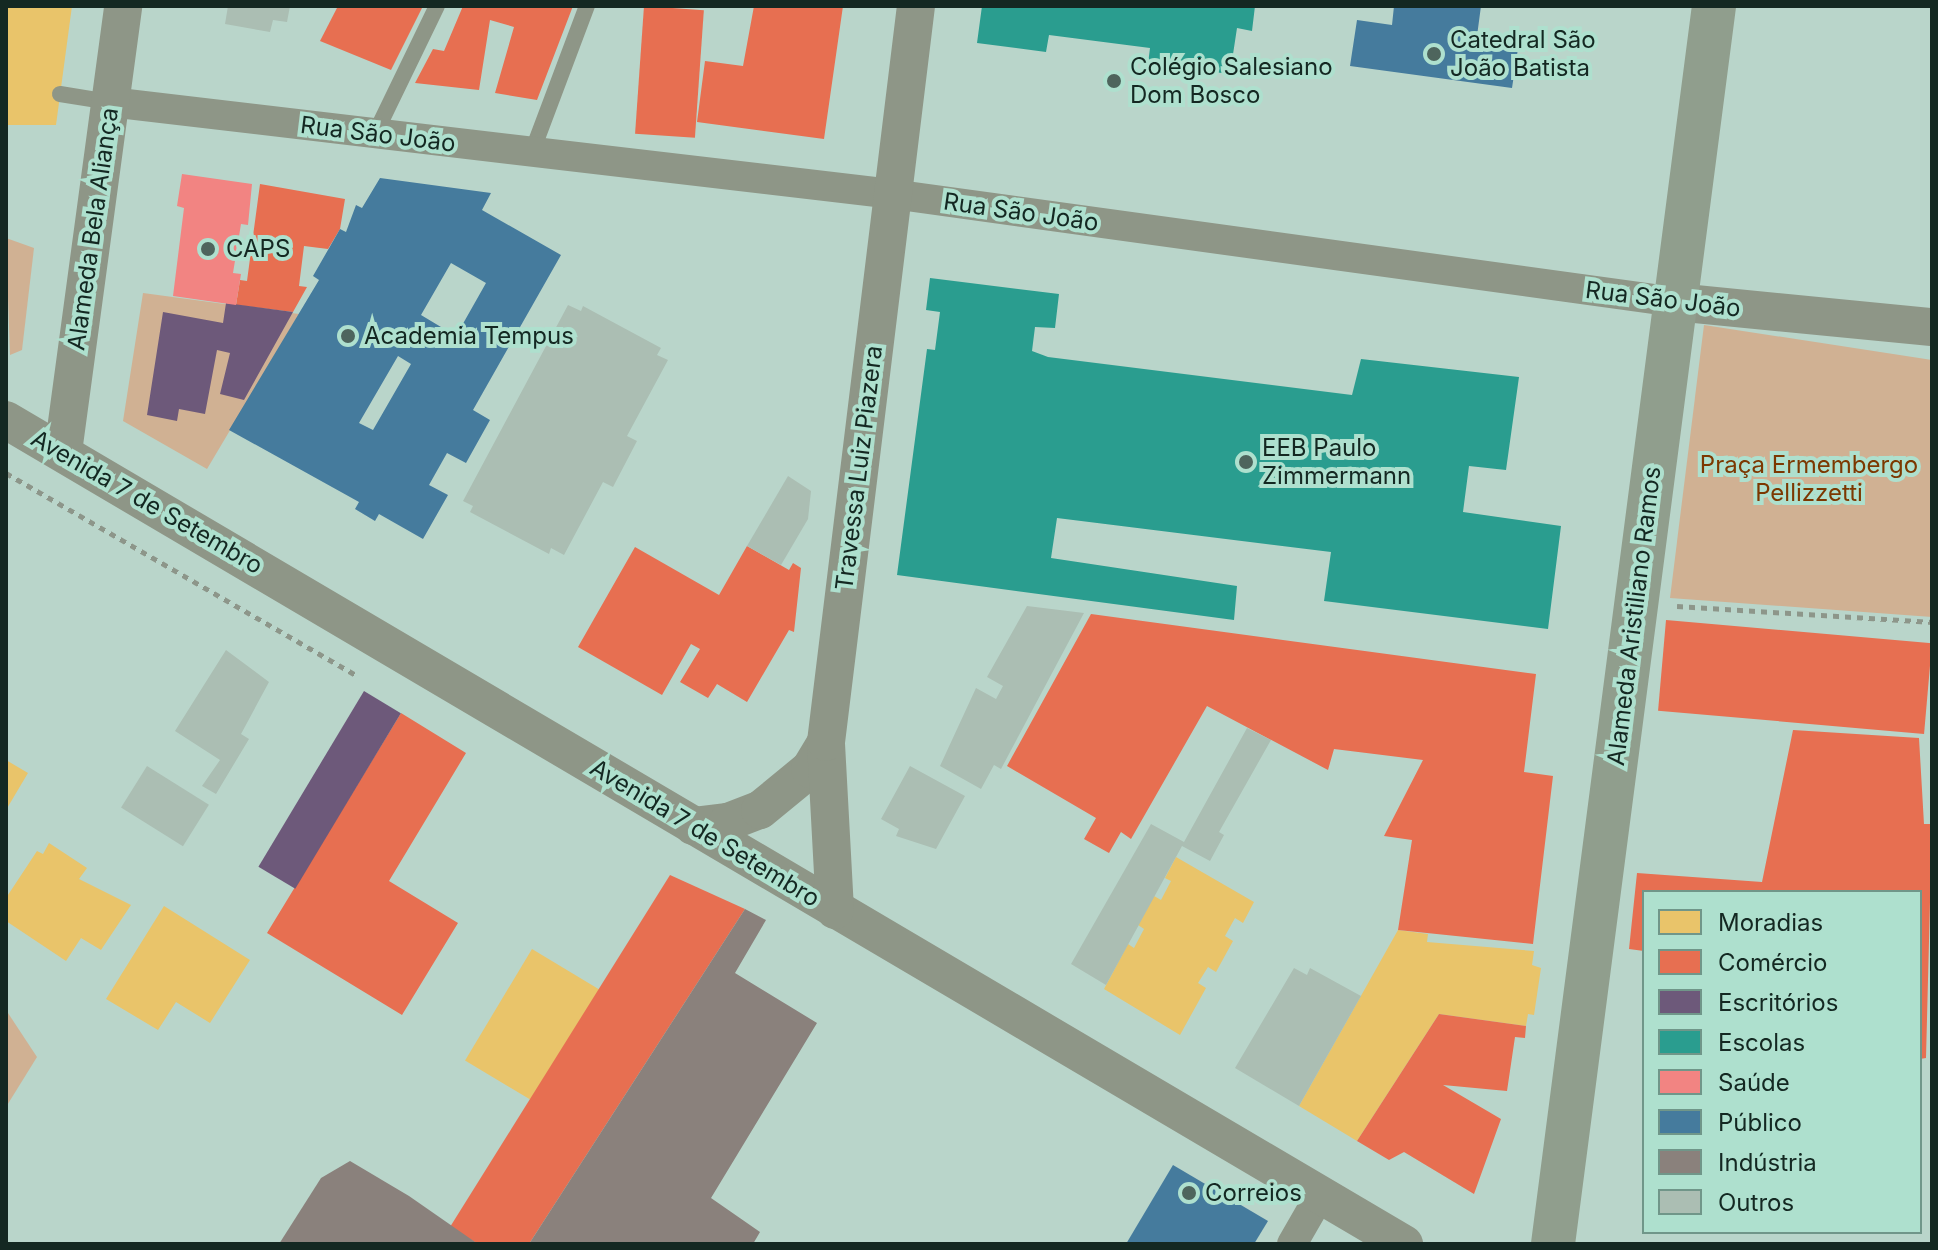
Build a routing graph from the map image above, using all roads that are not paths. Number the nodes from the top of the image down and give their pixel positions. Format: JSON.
{"nodes":[{"id":1,"x":123,"y":6,"type":"edge"},
{"id":2,"x":437,"y":6,"type":"edge"},
{"id":3,"x":587,"y":6,"type":"edge"},
{"id":4,"x":916,"y":6,"type":"edge"},
{"id":5,"x":1714,"y":6,"type":"edge"},
{"id":6,"x":60,"y":94,"type":"dead end"},
{"id":7,"x":110,"y":102,"type":"junction"},
{"id":8,"x":375,"y":134,"type":"junction"},
{"id":9,"x":532,"y":152,"type":"junction"},
{"id":10,"x":892,"y":194,"type":"junction"},
{"id":11,"x":1675,"y":302,"type":"junction"},
{"id":12,"x":1932,"y":327,"type":"edge"},
{"id":13,"x":6,"y":420,"type":"edge"},
{"id":14,"x":63,"y":452,"type":"junction"},
{"id":15,"x":826,"y":742,"type":"junction"},
{"id":16,"x":693,"y":826,"type":"junction"},
{"id":17,"x":835,"y":910,"type":"junction"},
{"id":18,"x":1319,"y":1197,"type":"junction"},
{"id":19,"x":1546,"y":1238,"type":"edge"},
{"id":20,"x":1292,"y":1244,"type":"edge"},
{"id":21,"x":1404,"y":1244,"type":"edge"}],
"edges":[{"from":1,"to":7,"type":"street","name":"Alameda Bela Aliança"},
{"from":2,"to":8,"type":"lane"},
{"from":3,"to":9,"type":"lane"},
{"from":4,"to":10,"type":"street","name":"Travessa Luiz Piazera"},
{"from":5,"to":11,"type":"main road","name":"Alameda Aristiliano Ramos"},
{"from":6,"to":7,"type":"lane"},
{"from":7,"to":8,"type":"street","name":"Rua São João"},
{"from":7,"to":14,"type":"street","name":"Alameda Bela Aliança"},
{"from":8,"to":9,"type":"street","name":"Rua São João"},
{"from":9,"to":10,"type":"street","name":"Rua São João"},
{"from":10,"to":11,"type":"street","name":"Rua São João"},
{"from":10,"to":15,"type":"street","name":"Travessa Luiz Piazera"},
{"from":11,"to":12,"type":"street","name":"Rua São João"},
{"from":11,"to":19,"type":"main road","name":"Alameda Aristiliano Ramos"},
{"from":13,"to":14,"type":"street","name":"Avenida 7 de Setembro"},
{"from":14,"to":16,"type":"street","name":"Avenida 7 de Setembro"},
{"from":15,"to":16,"type":"street","name":"Travessa Luiz Piazera"},
{"from":15,"to":17,"type":"street","name":"Travessa Luiz Piazera"},
{"from":16,"to":17,"type":"street","name":"Avenida 7 de Setembro"},
{"from":17,"to":18,"type":"street","name":"Avenida 7 de Setembro"},
{"from":18,"to":20,"type":"street"},
{"from":18,"to":21,"type":"street","name":"Avenida 7 de Setembro"}]}
